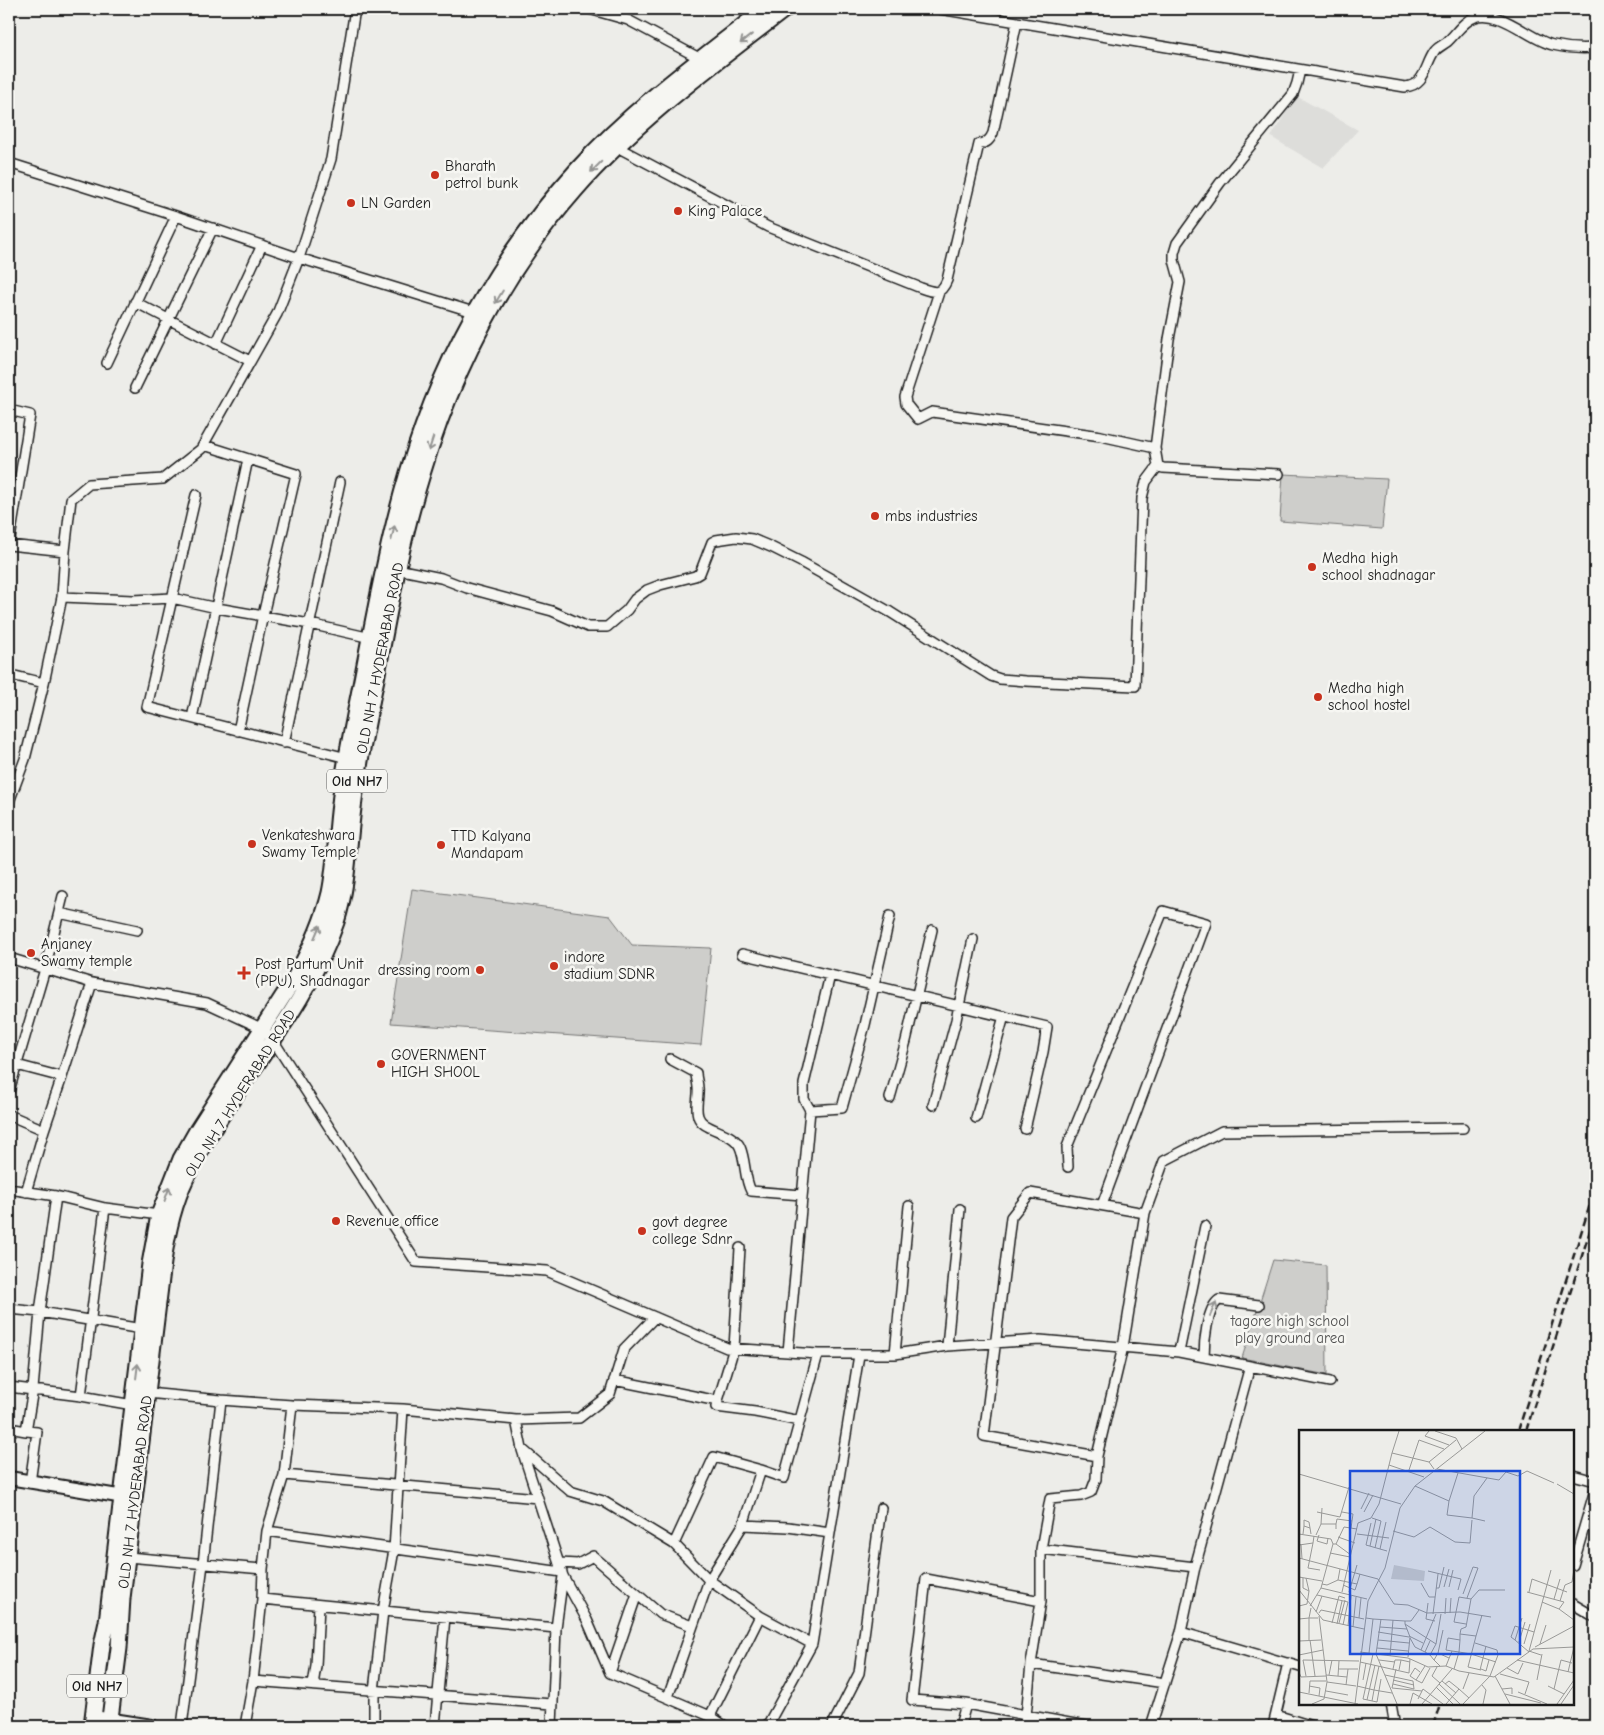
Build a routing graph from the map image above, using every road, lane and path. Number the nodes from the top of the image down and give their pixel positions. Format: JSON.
{"nodes":[{"id":1,"x":355,"y":9,"type":"edge"},
{"id":2,"x":589,"y":9,"type":"edge"},
{"id":3,"x":765,"y":9,"type":"edge"},
{"id":4,"x":785,"y":9,"type":"edge"},
{"id":5,"x":940,"y":9,"type":"edge"},
{"id":6,"x":1017,"y":22,"type":"junction"},
{"id":7,"x":1595,"y":48,"type":"edge"},
{"id":8,"x":700,"y":59,"type":"junction"},
{"id":9,"x":1300,"y":70,"type":"junction"},
{"id":10,"x":617,"y":147,"type":"junction"},
{"id":11,"x":9,"y":163,"type":"edge"},
{"id":12,"x":176,"y":216,"type":"junction"},
{"id":13,"x":213,"y":228,"type":"junction"},
{"id":14,"x":262,"y":245,"type":"junction"},
{"id":15,"x":299,"y":258,"type":"junction"},
{"id":16,"x":939,"y":292,"type":"junction"},
{"id":17,"x":135,"y":302,"type":"junction"},
{"id":18,"x":481,"y":315,"type":"junction"},
{"id":19,"x":168,"y":320,"type":"junction"},
{"id":20,"x":216,"y":344,"type":"junction"},
{"id":21,"x":250,"y":361,"type":"junction"},
{"id":22,"x":107,"y":363,"type":"dead end"},
{"id":23,"x":135,"y":388,"type":"dead end"},
{"id":24,"x":9,"y":410,"type":"edge"},
{"id":25,"x":204,"y":444,"type":"junction"},
{"id":26,"x":1155,"y":448,"type":"junction"},
{"id":27,"x":248,"y":459,"type":"junction"},
{"id":28,"x":1158,"y":466,"type":"junction"},
{"id":29,"x":1279,"y":474,"type":"dead end"},
{"id":30,"x":9,"y":478,"type":"edge"},
{"id":31,"x":19,"y":479,"type":"junction"},
{"id":32,"x":340,"y":482,"type":"dead end"},
{"id":33,"x":196,"y":495,"type":"dead end"},
{"id":34,"x":65,"y":551,"type":"junction"},
{"id":35,"x":397,"y":569,"type":"junction"},
{"id":36,"x":62,"y":597,"type":"junction"},
{"id":37,"x":172,"y":598,"type":"junction"},
{"id":38,"x":217,"y":608,"type":"junction"},
{"id":39,"x":262,"y":616,"type":"junction"},
{"id":40,"x":310,"y":624,"type":"junction"},
{"id":41,"x":371,"y":638,"type":"junction"},
{"id":42,"x":9,"y":672,"type":"edge"},
{"id":43,"x":44,"y":683,"type":"junction"},
{"id":44,"x":192,"y":718,"type":"junction"},
{"id":45,"x":238,"y":731,"type":"junction"},
{"id":46,"x":284,"y":743,"type":"junction"},
{"id":47,"x":347,"y":758,"type":"junction"},
{"id":48,"x":9,"y":799,"type":"edge"},
{"id":49,"x":63,"y":896,"type":"dead end"},
{"id":50,"x":59,"y":913,"type":"junction"},
{"id":51,"x":890,"y":916,"type":"dead end"},
{"id":52,"x":137,"y":930,"type":"dead end"},
{"id":53,"x":932,"y":930,"type":"dead end"},
{"id":54,"x":973,"y":939,"type":"dead end"},
{"id":55,"x":742,"y":954,"type":"dead end"},
{"id":56,"x":9,"y":958,"type":"edge"},
{"id":57,"x":45,"y":969,"type":"junction"},
{"id":58,"x":830,"y":975,"type":"junction"},
{"id":59,"x":92,"y":983,"type":"junction"},
{"id":60,"x":873,"y":985,"type":"junction"},
{"id":61,"x":916,"y":996,"type":"junction"},
{"id":62,"x":958,"y":1006,"type":"junction"},
{"id":63,"x":1004,"y":1016,"type":"junction"},
{"id":64,"x":268,"y":1034,"type":"junction"},
{"id":65,"x":670,"y":1059,"type":"dead end"},
{"id":66,"x":12,"y":1064,"type":"edge"},
{"id":67,"x":62,"y":1077,"type":"junction"},
{"id":68,"x":9,"y":1091,"type":"edge"},
{"id":69,"x":890,"y":1098,"type":"dead end"},
{"id":70,"x":933,"y":1105,"type":"dead end"},
{"id":71,"x":810,"y":1110,"type":"junction"},
{"id":72,"x":9,"y":1116,"type":"edge"},
{"id":73,"x":976,"y":1118,"type":"dead end"},
{"id":74,"x":1463,"y":1128,"type":"dead end"},
{"id":75,"x":1025,"y":1129,"type":"dead end"},
{"id":76,"x":44,"y":1130,"type":"junction"},
{"id":77,"x":1068,"y":1167,"type":"dead end"},
{"id":78,"x":9,"y":1189,"type":"edge"},
{"id":79,"x":26,"y":1192,"type":"junction"},
{"id":80,"x":802,"y":1195,"type":"junction"},
{"id":81,"x":56,"y":1196,"type":"junction"},
{"id":82,"x":1102,"y":1205,"type":"junction"},
{"id":83,"x":909,"y":1206,"type":"dead end"},
{"id":84,"x":106,"y":1208,"type":"junction"},
{"id":85,"x":960,"y":1209,"type":"dead end"},
{"id":86,"x":1145,"y":1213,"type":"junction"},
{"id":87,"x":160,"y":1215,"type":"junction"},
{"id":88,"x":1205,"y":1226,"type":"dead end"},
{"id":89,"x":740,"y":1248,"type":"dead end"},
{"id":90,"x":1259,"y":1305,"type":"dead end"},
{"id":91,"x":9,"y":1309,"type":"edge"},
{"id":92,"x":40,"y":1312,"type":"junction"},
{"id":93,"x":655,"y":1317,"type":"junction"},
{"id":94,"x":92,"y":1322,"type":"junction"},
{"id":95,"x":142,"y":1328,"type":"junction"},
{"id":96,"x":994,"y":1342,"type":"junction"},
{"id":97,"x":947,"y":1346,"type":"junction"},
{"id":98,"x":1123,"y":1347,"type":"junction"},
{"id":99,"x":734,"y":1348,"type":"junction"},
{"id":100,"x":788,"y":1352,"type":"junction"},
{"id":101,"x":1180,"y":1352,"type":"junction"},
{"id":102,"x":818,"y":1354,"type":"junction"},
{"id":103,"x":895,"y":1354,"type":"junction"},
{"id":104,"x":859,"y":1355,"type":"junction"},
{"id":105,"x":1204,"y":1357,"type":"junction"},
{"id":106,"x":1250,"y":1366,"type":"junction"},
{"id":107,"x":614,"y":1380,"type":"junction"},
{"id":108,"x":1330,"y":1382,"type":"dead end"},
{"id":109,"x":9,"y":1387,"type":"edge"},
{"id":110,"x":33,"y":1389,"type":"junction"},
{"id":111,"x":147,"y":1394,"type":"junction"},
{"id":112,"x":81,"y":1396,"type":"junction"},
{"id":113,"x":221,"y":1400,"type":"junction"},
{"id":114,"x":718,"y":1401,"type":"junction"},
{"id":115,"x":133,"y":1405,"type":"junction"},
{"id":116,"x":292,"y":1405,"type":"junction"},
{"id":117,"x":403,"y":1409,"type":"junction"},
{"id":118,"x":516,"y":1420,"type":"junction"},
{"id":119,"x":800,"y":1421,"type":"junction"},
{"id":120,"x":9,"y":1428,"type":"edge"},
{"id":121,"x":26,"y":1431,"type":"junction"},
{"id":122,"x":522,"y":1449,"type":"junction"},
{"id":123,"x":1097,"y":1456,"type":"junction"},
{"id":124,"x":761,"y":1470,"type":"junction"},
{"id":125,"x":284,"y":1475,"type":"junction"},
{"id":126,"x":1574,"y":1475,"type":"edge"},
{"id":127,"x":9,"y":1478,"type":"edge"},
{"id":128,"x":1595,"y":1481,"type":"edge"},
{"id":129,"x":30,"y":1482,"type":"junction"},
{"id":130,"x":398,"y":1486,"type":"junction"},
{"id":131,"x":1595,"y":1490,"type":"edge"},
{"id":132,"x":128,"y":1498,"type":"junction"},
{"id":133,"x":538,"y":1498,"type":"junction"},
{"id":134,"x":881,"y":1508,"type":"dead end"},
{"id":135,"x":743,"y":1525,"type":"junction"},
{"id":136,"x":267,"y":1531,"type":"junction"},
{"id":137,"x":830,"y":1533,"type":"junction"},
{"id":138,"x":674,"y":1544,"type":"junction"},
{"id":139,"x":1041,"y":1549,"type":"junction"},
{"id":140,"x":394,"y":1550,"type":"junction"},
{"id":141,"x":128,"y":1557,"type":"junction"},
{"id":142,"x":1574,"y":1562,"type":"edge"},
{"id":143,"x":203,"y":1564,"type":"junction"},
{"id":144,"x":1195,"y":1566,"type":"junction"},
{"id":145,"x":262,"y":1569,"type":"junction"},
{"id":146,"x":561,"y":1570,"type":"junction"},
{"id":147,"x":708,"y":1580,"type":"junction"},
{"id":148,"x":637,"y":1594,"type":"junction"},
{"id":149,"x":262,"y":1599,"type":"junction"},
{"id":150,"x":1041,"y":1601,"type":"junction"},
{"id":151,"x":319,"y":1605,"type":"junction"},
{"id":152,"x":1574,"y":1605,"type":"edge"},
{"id":153,"x":383,"y":1611,"type":"junction"},
{"id":154,"x":760,"y":1616,"type":"junction"},
{"id":155,"x":446,"y":1617,"type":"junction"},
{"id":156,"x":1595,"y":1617,"type":"edge"},
{"id":157,"x":692,"y":1626,"type":"junction"},
{"id":158,"x":556,"y":1628,"type":"junction"},
{"id":159,"x":1181,"y":1632,"type":"junction"},
{"id":160,"x":812,"y":1644,"type":"junction"},
{"id":161,"x":1288,"y":1663,"type":"junction"},
{"id":162,"x":1031,"y":1664,"type":"junction"},
{"id":163,"x":1299,"y":1667,"type":"edge"},
{"id":164,"x":610,"y":1673,"type":"junction"},
{"id":165,"x":253,"y":1682,"type":"junction"},
{"id":166,"x":1165,"y":1683,"type":"junction"},
{"id":167,"x":313,"y":1685,"type":"junction"},
{"id":168,"x":374,"y":1691,"type":"junction"},
{"id":169,"x":438,"y":1696,"type":"junction"},
{"id":170,"x":668,"y":1697,"type":"junction"},
{"id":171,"x":552,"y":1704,"type":"junction"},
{"id":172,"x":966,"y":1704,"type":"junction"},
{"id":173,"x":1391,"y":1705,"type":"edge"},
{"id":174,"x":1276,"y":1715,"type":"junction"},
{"id":175,"x":710,"y":1716,"type":"junction"},
{"id":176,"x":1026,"y":1716,"type":"junction"},
{"id":177,"x":92,"y":1721,"type":"edge"},
{"id":178,"x":110,"y":1723,"type":"edge"},
{"id":179,"x":152,"y":1726,"type":"edge"},
{"id":180,"x":182,"y":1726,"type":"edge"},
{"id":181,"x":245,"y":1726,"type":"edge"},
{"id":182,"x":374,"y":1726,"type":"edge"},
{"id":183,"x":435,"y":1726,"type":"edge"},
{"id":184,"x":552,"y":1726,"type":"edge"},
{"id":185,"x":725,"y":1726,"type":"edge"},
{"id":186,"x":767,"y":1726,"type":"edge"},
{"id":187,"x":832,"y":1726,"type":"edge"},
{"id":188,"x":960,"y":1726,"type":"edge"},
{"id":189,"x":1023,"y":1726,"type":"edge"},
{"id":190,"x":1085,"y":1726,"type":"edge"},
{"id":191,"x":1151,"y":1726,"type":"edge"},
{"id":192,"x":1273,"y":1726,"type":"edge"},
{"id":193,"x":1312,"y":1726,"type":"edge"},
{"id":194,"x":1395,"y":1726,"type":"edge"}],
"edges":[{"from":1,"to":15,"type":"street"},
{"from":2,"to":8,"type":"street"},
{"from":3,"to":8,"type":"main road","name":"OLD NH 7 HYDERABAD ROAD","number":"Old NH7"},
{"from":4,"to":10,"type":"main road","name":"OLD NH 7 HYDERABAD ROAD","number":"Old NH7","one_way":true},
{"from":5,"to":6,"type":"street"},
{"from":6,"to":9,"type":"street"},
{"from":6,"to":16,"type":"street"},
{"from":7,"to":9,"type":"street"},
{"from":8,"to":18,"type":"main road","name":"OLD NH 7 HYDERABAD ROAD","number":"Old NH7"},
{"from":9,"to":26,"type":"street"},
{"from":10,"to":16,"type":"street"},
{"from":10,"to":18,"type":"main road","name":"OLD NH 7 HYDERABAD ROAD","number":"Old NH7","one_way":true},
{"from":11,"to":12,"type":"street"},
{"from":12,"to":13,"type":"street"},
{"from":12,"to":17,"type":"street"},
{"from":13,"to":14,"type":"street"},
{"from":13,"to":19,"type":"street"},
{"from":14,"to":15,"type":"street"},
{"from":14,"to":20,"type":"street"},
{"from":15,"to":18,"type":"street"},
{"from":15,"to":21,"type":"street"},
{"from":16,"to":26,"type":"street"},
{"from":17,"to":19,"type":"street"},
{"from":17,"to":22,"type":"street"},
{"from":18,"to":35,"type":"main road","name":"OLD NH 7 HYDERABAD ROAD","number":"Old NH7","one_way":true},
{"from":41,"to":18,"type":"main road","name":"OLD NH 7 HYDERABAD ROAD","number":"Old NH7","one_way":true},
{"from":19,"to":20,"type":"street"},
{"from":19,"to":23,"type":"street"},
{"from":20,"to":21,"type":"street"},
{"from":21,"to":25,"type":"street"},
{"from":24,"to":31,"type":"street"},
{"from":25,"to":27,"type":"street"},
{"from":25,"to":34,"type":"street"},
{"from":26,"to":28,"type":"street"},
{"from":27,"to":38,"type":"street"},
{"from":27,"to":39,"type":"street"},
{"from":28,"to":29,"type":"street"},
{"from":28,"to":35,"type":"street"},
{"from":30,"to":31,"type":"street"},
{"from":31,"to":34,"type":"street"},
{"from":32,"to":40,"type":"street"},
{"from":33,"to":37,"type":"street"},
{"from":34,"to":36,"type":"street"},
{"from":35,"to":64,"type":"main road","name":"OLD NH 7 HYDERABAD ROAD","number":"Old NH7"},
{"from":36,"to":37,"type":"street"},
{"from":36,"to":43,"type":"street"},
{"from":37,"to":38,"type":"street"},
{"from":37,"to":44,"type":"street"},
{"from":38,"to":39,"type":"street"},
{"from":38,"to":44,"type":"street"},
{"from":39,"to":40,"type":"street"},
{"from":39,"to":45,"type":"street"},
{"from":40,"to":41,"type":"street"},
{"from":40,"to":46,"type":"street"},
{"from":41,"to":47,"type":"main road","name":"OLD NH 7 HYDERABAD ROAD","number":"Old NH7"},
{"from":42,"to":43,"type":"street"},
{"from":43,"to":48,"type":"street"},
{"from":44,"to":45,"type":"street"},
{"from":45,"to":46,"type":"street"},
{"from":46,"to":47,"type":"street"},
{"from":64,"to":47,"type":"main road","name":"OLD NH 7 HYDERABAD ROAD","number":"Old NH7","one_way":true},
{"from":49,"to":50,"type":"street"},
{"from":50,"to":52,"type":"street"},
{"from":50,"to":57,"type":"street"},
{"from":51,"to":60,"type":"street"},
{"from":53,"to":61,"type":"street"},
{"from":54,"to":62,"type":"street"},
{"from":55,"to":58,"type":"street"},
{"from":56,"to":57,"type":"street"},
{"from":57,"to":59,"type":"street"},
{"from":57,"to":66,"type":"street"},
{"from":58,"to":60,"type":"street"},
{"from":58,"to":71,"type":"street"},
{"from":59,"to":64,"type":"street"},
{"from":59,"to":67,"type":"street"},
{"from":60,"to":61,"type":"street"},
{"from":60,"to":71,"type":"street"},
{"from":61,"to":62,"type":"street"},
{"from":61,"to":69,"type":"street"},
{"from":62,"to":63,"type":"street"},
{"from":62,"to":70,"type":"street"},
{"from":63,"to":73,"type":"street"},
{"from":63,"to":75,"type":"street"},
{"from":87,"to":64,"type":"main road","name":"OLD NH 7 HYDERABAD ROAD","number":"Old NH7","one_way":true},
{"from":64,"to":93,"type":"street"},
{"from":64,"to":111,"type":"main road","name":"OLD NH 7 HYDERABAD ROAD","number":"Old NH7"},
{"from":65,"to":80,"type":"street"},
{"from":66,"to":67,"type":"street"},
{"from":66,"to":68,"type":"street"},
{"from":67,"to":76,"type":"street"},
{"from":71,"to":80,"type":"street"},
{"from":72,"to":76,"type":"street"},
{"from":74,"to":86,"type":"street"},
{"from":76,"to":79,"type":"street"},
{"from":77,"to":82,"type":"street"},
{"from":78,"to":79,"type":"street"},
{"from":79,"to":81,"type":"street"},
{"from":80,"to":100,"type":"street"},
{"from":81,"to":84,"type":"street"},
{"from":81,"to":92,"type":"street"},
{"from":82,"to":86,"type":"street"},
{"from":82,"to":96,"type":"street"},
{"from":83,"to":103,"type":"street"},
{"from":84,"to":87,"type":"street"},
{"from":84,"to":94,"type":"street"},
{"from":85,"to":97,"type":"street"},
{"from":86,"to":98,"type":"street"},
{"from":87,"to":95,"type":"main road","name":"OLD NH 7 HYDERABAD ROAD","number":"Old NH7"},
{"from":88,"to":101,"type":"street"},
{"from":89,"to":99,"type":"street"},
{"from":105,"to":90,"type":"street","one_way":true},
{"from":91,"to":92,"type":"street"},
{"from":92,"to":94,"type":"street"},
{"from":92,"to":110,"type":"street"},
{"from":93,"to":99,"type":"street"},
{"from":93,"to":107,"type":"street"},
{"from":94,"to":95,"type":"street"},
{"from":94,"to":112,"type":"street"},
{"from":115,"to":95,"type":"main road","name":"OLD NH 7 HYDERABAD ROAD","number":"Old NH7","one_way":true},
{"from":96,"to":97,"type":"street"},
{"from":96,"to":98,"type":"street"},
{"from":96,"to":123,"type":"street"},
{"from":97,"to":103,"type":"street"},
{"from":98,"to":101,"type":"street"},
{"from":98,"to":123,"type":"street"},
{"from":99,"to":100,"type":"street"},
{"from":99,"to":114,"type":"street"},
{"from":100,"to":102,"type":"street"},
{"from":101,"to":105,"type":"street"},
{"from":102,"to":104,"type":"street"},
{"from":102,"to":119,"type":"street"},
{"from":103,"to":104,"type":"street"},
{"from":104,"to":137,"type":"street"},
{"from":105,"to":106,"type":"street"},
{"from":106,"to":108,"type":"street"},
{"from":106,"to":144,"type":"street"},
{"from":107,"to":114,"type":"street"},
{"from":107,"to":118,"type":"street"},
{"from":109,"to":110,"type":"street"},
{"from":110,"to":112,"type":"street"},
{"from":110,"to":121,"type":"street"},
{"from":111,"to":113,"type":"street"},
{"from":111,"to":132,"type":"main road","name":"OLD NH 7 HYDERABAD ROAD","number":"Old NH7"},
{"from":112,"to":115,"type":"street"},
{"from":113,"to":116,"type":"street"},
{"from":113,"to":143,"type":"street"},
{"from":114,"to":119,"type":"street"},
{"from":115,"to":132,"type":"main road","name":"OLD NH 7 HYDERABAD ROAD","number":"Old NH7"},
{"from":116,"to":117,"type":"street"},
{"from":116,"to":125,"type":"street"},
{"from":117,"to":118,"type":"street"},
{"from":117,"to":130,"type":"street"},
{"from":118,"to":122,"type":"street"},
{"from":119,"to":124,"type":"street"},
{"from":120,"to":121,"type":"street"},
{"from":121,"to":129,"type":"street"},
{"from":122,"to":133,"type":"street"},
{"from":122,"to":138,"type":"street"},
{"from":123,"to":139,"type":"street"},
{"from":124,"to":135,"type":"street"},
{"from":124,"to":138,"type":"street"},
{"from":125,"to":130,"type":"street"},
{"from":125,"to":136,"type":"street"},
{"from":126,"to":128,"type":"street"},
{"from":127,"to":129,"type":"main road"},
{"from":129,"to":132,"type":"main road"},
{"from":130,"to":133,"type":"street"},
{"from":130,"to":140,"type":"street"},
{"from":131,"to":142,"type":"street"},
{"from":132,"to":141,"type":"main road","name":"OLD NH 7 HYDERABAD ROAD","number":"Old NH7"},
{"from":132,"to":177,"type":"main road","name":"OLD NH 7 HYDERABAD ROAD","number":"Old NH7"},
{"from":133,"to":146,"type":"street"},
{"from":134,"to":187,"type":"street"},
{"from":135,"to":137,"type":"street"},
{"from":135,"to":147,"type":"street"},
{"from":136,"to":140,"type":"street"},
{"from":136,"to":145,"type":"street"},
{"from":137,"to":160,"type":"street"},
{"from":138,"to":147,"type":"street"},
{"from":139,"to":144,"type":"street"},
{"from":139,"to":150,"type":"street"},
{"from":140,"to":146,"type":"street"},
{"from":140,"to":153,"type":"street"},
{"from":141,"to":143,"type":"street"},
{"from":141,"to":178,"type":"main road","name":"OLD NH 7 HYDERABAD ROAD","number":"Old NH7"},
{"from":143,"to":145,"type":"street"},
{"from":143,"to":180,"type":"street"},
{"from":144,"to":159,"type":"street"},
{"from":145,"to":149,"type":"street"},
{"from":146,"to":148,"type":"street"},
{"from":146,"to":158,"type":"street"},
{"from":146,"to":164,"type":"street"},
{"from":147,"to":154,"type":"street"},
{"from":147,"to":157,"type":"street"},
{"from":148,"to":157,"type":"street"},
{"from":148,"to":164,"type":"street"},
{"from":149,"to":151,"type":"street"},
{"from":149,"to":165,"type":"street"},
{"from":150,"to":162,"type":"street"},
{"from":150,"to":172,"type":"street"},
{"from":151,"to":153,"type":"street"},
{"from":151,"to":167,"type":"street"},
{"from":152,"to":156,"type":"street"},
{"from":153,"to":155,"type":"street"},
{"from":153,"to":168,"type":"street"},
{"from":154,"to":160,"type":"street"},
{"from":154,"to":175,"type":"street"},
{"from":155,"to":158,"type":"street"},
{"from":155,"to":169,"type":"street"},
{"from":157,"to":170,"type":"street"},
{"from":158,"to":171,"type":"street"},
{"from":159,"to":161,"type":"street"},
{"from":159,"to":166,"type":"street"},
{"from":160,"to":186,"type":"street"},
{"from":161,"to":163,"type":"street"},
{"from":161,"to":174,"type":"street"},
{"from":162,"to":166,"type":"street"},
{"from":162,"to":176,"type":"street"},
{"from":164,"to":170,"type":"street"},
{"from":165,"to":167,"type":"street"},
{"from":165,"to":181,"type":"street"},
{"from":166,"to":191,"type":"street"},
{"from":167,"to":168,"type":"street"},
{"from":168,"to":169,"type":"street"},
{"from":168,"to":182,"type":"street"},
{"from":169,"to":171,"type":"street"},
{"from":169,"to":183,"type":"street"},
{"from":170,"to":175,"type":"street"},
{"from":171,"to":184,"type":"street"},
{"from":172,"to":176,"type":"street"},
{"from":172,"to":188,"type":"street"},
{"from":173,"to":194,"type":"street"},
{"from":174,"to":192,"type":"street"},
{"from":174,"to":193,"type":"street"},
{"from":175,"to":185,"type":"street"},
{"from":176,"to":189,"type":"street"},
{"from":176,"to":190,"type":"street"},
{"from":177,"to":178,"type":"main road"},
{"from":178,"to":179,"type":"main road"}]}
